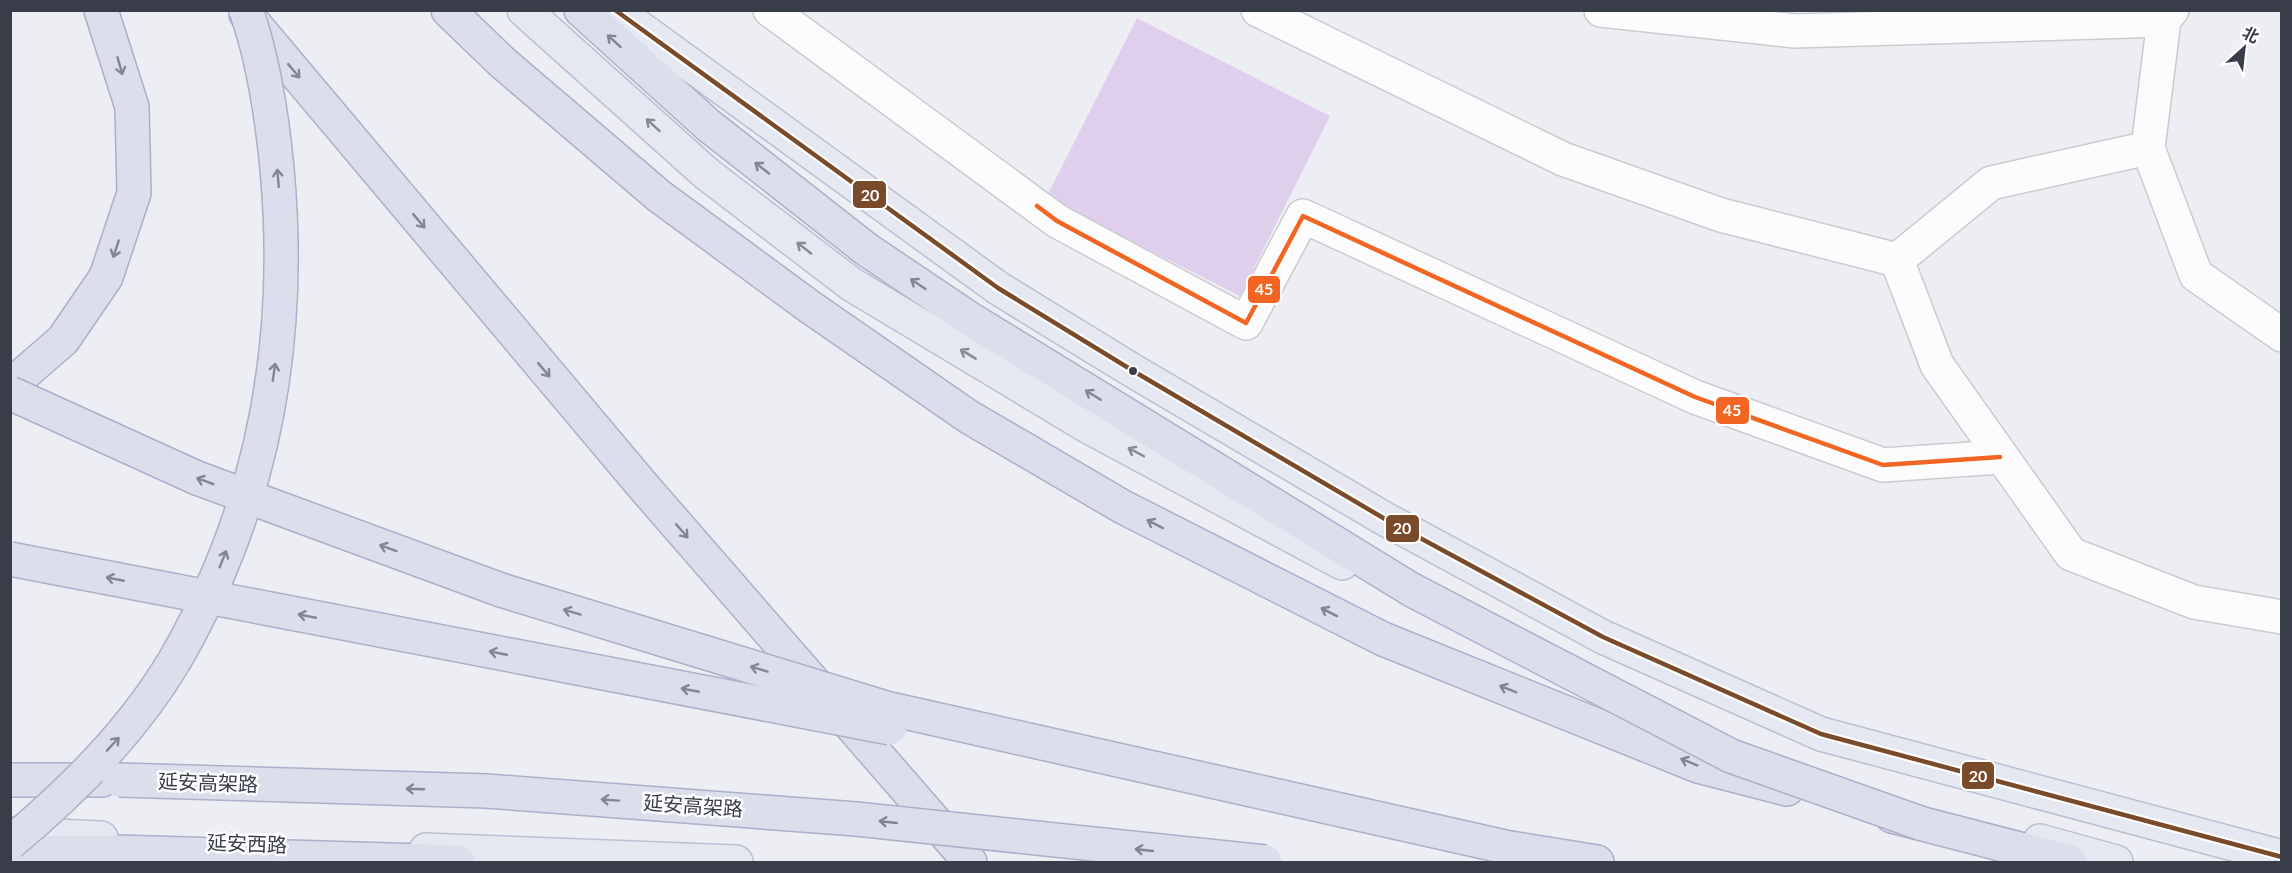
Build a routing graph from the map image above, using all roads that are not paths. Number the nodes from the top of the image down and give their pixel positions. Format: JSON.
{"nodes":[{"id":1,"x":101,"y":10,"type":"edge"},
{"id":2,"x":245,"y":10,"type":"edge"},
{"id":3,"x":448,"y":10,"type":"edge"},
{"id":4,"x":524,"y":10,"type":"edge"},
{"id":5,"x":581,"y":10,"type":"edge"},
{"id":6,"x":615,"y":10,"type":"edge"},
{"id":7,"x":770,"y":10,"type":"edge"},
{"id":8,"x":1258,"y":10,"type":"edge"},
{"id":9,"x":1602,"y":10,"type":"edge"},
{"id":10,"x":2168,"y":15,"type":"edge"},
{"id":11,"x":2148,"y":148,"type":"junction"},
{"id":12,"x":1897,"y":260,"type":"junction"},
{"id":13,"x":2282,"y":335,"type":"edge"},
{"id":14,"x":10,"y":386,"type":"edge"},
{"id":15,"x":10,"y":393,"type":"edge"},
{"id":16,"x":2000,"y":458,"type":"junction"},
{"id":17,"x":10,"y":559,"type":"edge"},
{"id":18,"x":2282,"y":617,"type":"edge"},
{"id":19,"x":10,"y":780,"type":"edge"},
{"id":20,"x":1920,"y":823,"type":"junction"},
{"id":21,"x":10,"y":834,"type":"edge"},
{"id":22,"x":10,"y":843,"type":"edge"},
{"id":23,"x":1510,"y":848,"type":"junction"},
{"id":24,"x":10,"y":853,"type":"edge"},
{"id":25,"x":2282,"y":857,"type":"edge"},
{"id":26,"x":458,"y":862,"type":"edge"},
{"id":27,"x":736,"y":862,"type":"edge"},
{"id":28,"x":970,"y":862,"type":"edge"},
{"id":29,"x":1265,"y":862,"type":"edge"},
{"id":30,"x":1597,"y":862,"type":"edge"},
{"id":31,"x":2070,"y":862,"type":"edge"},
{"id":32,"x":2116,"y":862,"type":"edge"}],
"edges":[{"from":1,"to":14,"type":"highway","one_way":true},
{"from":22,"to":2,"type":"highway","one_way":true,"bridge":true},
{"from":2,"to":28,"type":"highway","one_way":true,"bridge":true},
{"from":20,"to":3,"type":"highway","one_way":true,"bridge":true},
{"from":32,"to":4,"type":"main road","one_way":true},
{"from":20,"to":5,"type":"highway","one_way":true,"bridge":true},
{"from":6,"to":25,"type":"main road"},
{"from":7,"to":16,"type":"street"},
{"from":8,"to":12,"type":"street"},
{"from":9,"to":10,"type":"street"},
{"from":10,"to":11,"type":"street"},
{"from":11,"to":12,"type":"street"},
{"from":11,"to":13,"type":"street"},
{"from":12,"to":16,"type":"street"},
{"from":23,"to":15,"type":"highway","one_way":true,"bridge":true},
{"from":16,"to":18,"type":"street"},
{"from":23,"to":17,"type":"highway","one_way":true,"bridge":true},
{"from":29,"to":19,"type":"highway","name":"延安高架路","one_way":true,"bridge":true},
{"from":20,"to":31,"type":"highway"},
{"from":21,"to":27,"type":"main road","name":"延安西路"},
{"from":23,"to":30,"type":"highway"},
{"from":24,"to":26,"type":"highway"}]}
